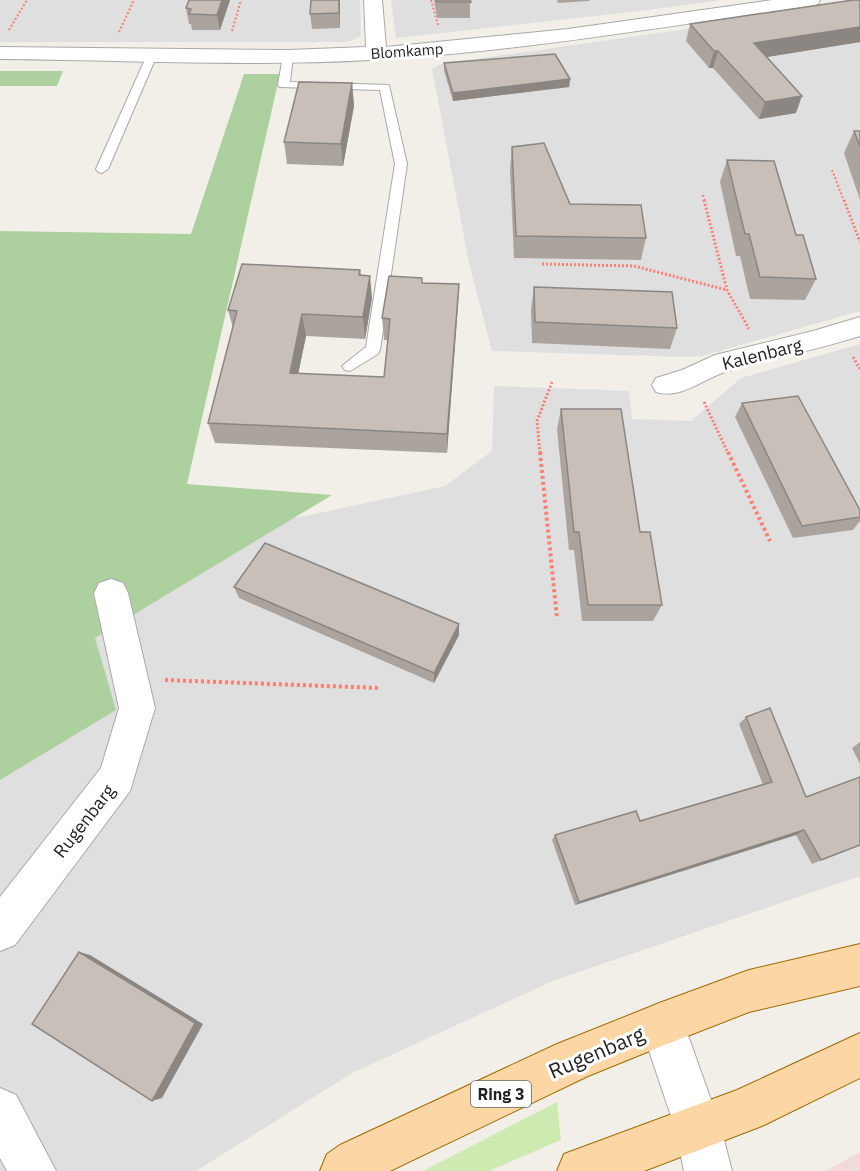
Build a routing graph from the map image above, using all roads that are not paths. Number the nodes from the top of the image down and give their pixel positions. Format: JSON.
{"nodes":[{"id":1,"x":373,"y":0,"type":"edge"},
{"id":2,"x":811,"y":0,"type":"edge"},
{"id":3,"x":3,"y":45,"type":"edge"},
{"id":4,"x":376,"y":53,"type":"junction"},
{"id":5,"x":152,"y":55,"type":"junction"},
{"id":6,"x":288,"y":56,"type":"junction"},
{"id":7,"x":102,"y":169,"type":"dead end"},
{"id":8,"x":860,"y":326,"type":"edge"},
{"id":9,"x":350,"y":366,"type":"dead end"},
{"id":10,"x":666,"y":385,"type":"dead end"},
{"id":11,"x":111,"y":593,"type":"dead end"},
{"id":12,"x":0,"y":930,"type":"edge"},
{"id":13,"x":860,"y":965,"type":"edge"},
{"id":14,"x":662,"y":1024,"type":"junction"},
{"id":15,"x":860,"y":1055,"type":"edge"},
{"id":16,"x":0,"y":1111,"type":"edge"},
{"id":17,"x":703,"y":1150,"type":"edge"},
{"id":18,"x":32,"y":1171,"type":"edge"},
{"id":19,"x":344,"y":1171,"type":"edge"},
{"id":20,"x":581,"y":1171,"type":"edge"}],
"edges":[{"from":1,"to":4,"type":"street"},
{"from":2,"to":4,"type":"street","name":"Blomkamp"},
{"from":3,"to":5,"type":"street","name":"Blomkamp"},
{"from":4,"to":6,"type":"street","name":"Blomkamp"},
{"from":5,"to":6,"type":"street","name":"Blomkamp"},
{"from":5,"to":7,"type":"lane"},
{"from":6,"to":9,"type":"lane"},
{"from":8,"to":10,"type":"street","name":"Kalenbarg"},
{"from":11,"to":12,"type":"street","name":"Rugenbarg"},
{"from":13,"to":14,"type":"main road","name":"Rugenbarg","number":"Ring 3"},
{"from":14,"to":17,"type":"street"},
{"from":14,"to":19,"type":"main road","name":"Rugenbarg","number":"Ring 3"},
{"from":15,"to":17,"type":"main road"},
{"from":16,"to":18,"type":"street"},
{"from":17,"to":20,"type":"main road"}]}
